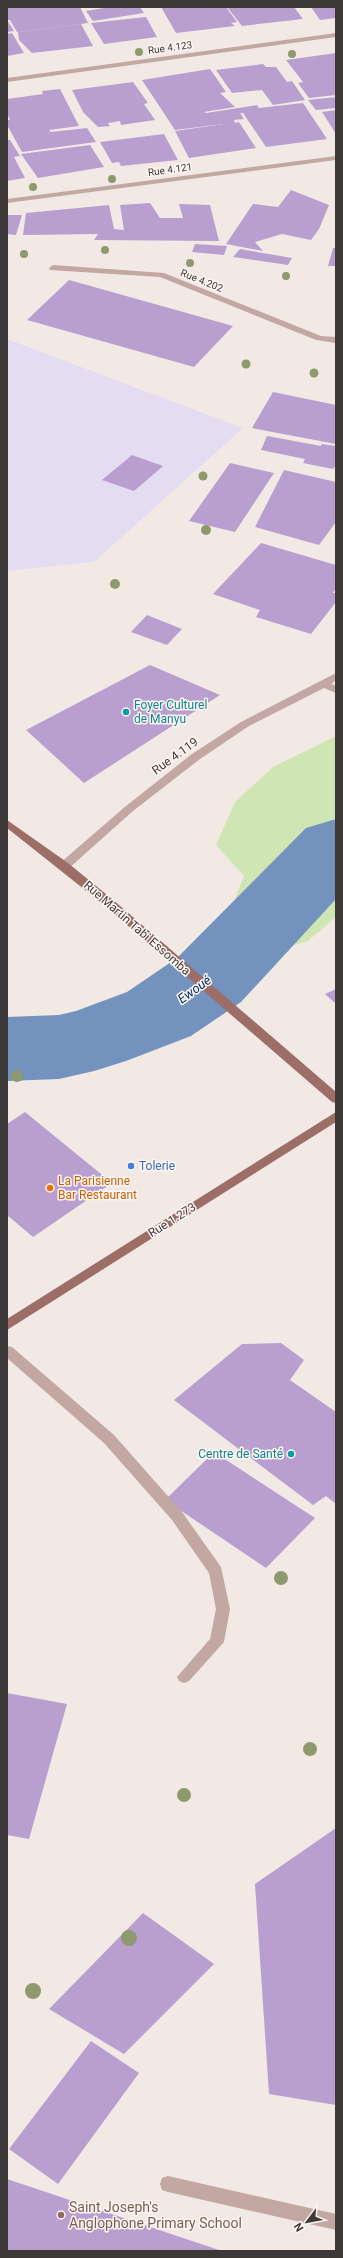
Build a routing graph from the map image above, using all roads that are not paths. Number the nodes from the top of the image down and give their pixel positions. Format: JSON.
{"nodes":[{"id":1,"x":336,"y":35,"type":"edge"},
{"id":2,"x":7,"y":80,"type":"edge"},
{"id":3,"x":336,"y":158,"type":"edge"},
{"id":4,"x":7,"y":201,"type":"edge"},
{"id":5,"x":53,"y":268,"type":"dead end"},
{"id":6,"x":336,"y":340,"type":"edge"},
{"id":7,"x":336,"y":676,"type":"edge"},
{"id":8,"x":324,"y":684,"type":"junction"},
{"id":9,"x":336,"y":690,"type":"edge"},
{"id":10,"x":7,"y":823,"type":"edge"},
{"id":11,"x":64,"y":866,"type":"junction"},
{"id":12,"x":336,"y":1099,"type":"edge"},
{"id":13,"x":336,"y":1116,"type":"edge"},
{"id":14,"x":7,"y":1324,"type":"edge"},
{"id":15,"x":7,"y":1350,"type":"edge"},
{"id":16,"x":184,"y":1677,"type":"dead end"},
{"id":17,"x":168,"y":2184,"type":"dead end"},
{"id":18,"x":336,"y":2222,"type":"edge"}],
"edges":[{"from":1,"to":2,"type":"street","name":"Rue 4.123"},
{"from":3,"to":4,"type":"street","name":"Rue 4.121"},
{"from":5,"to":6,"type":"street","name":"Rue 4.202"},
{"from":7,"to":8,"type":"street","name":"Rue 4.119"},
{"from":8,"to":9,"type":"street"},
{"from":8,"to":11,"type":"street","name":"Rue 4.119"},
{"from":10,"to":11,"type":"main road","name":"Rue Martin Tabi Essomba"},
{"from":11,"to":12,"type":"main road","name":"Rue Martin Tabi Essomba"},
{"from":13,"to":14,"type":"main road","name":"Rue 1.273"},
{"from":15,"to":16,"type":"street"},
{"from":17,"to":18,"type":"street"}]}
